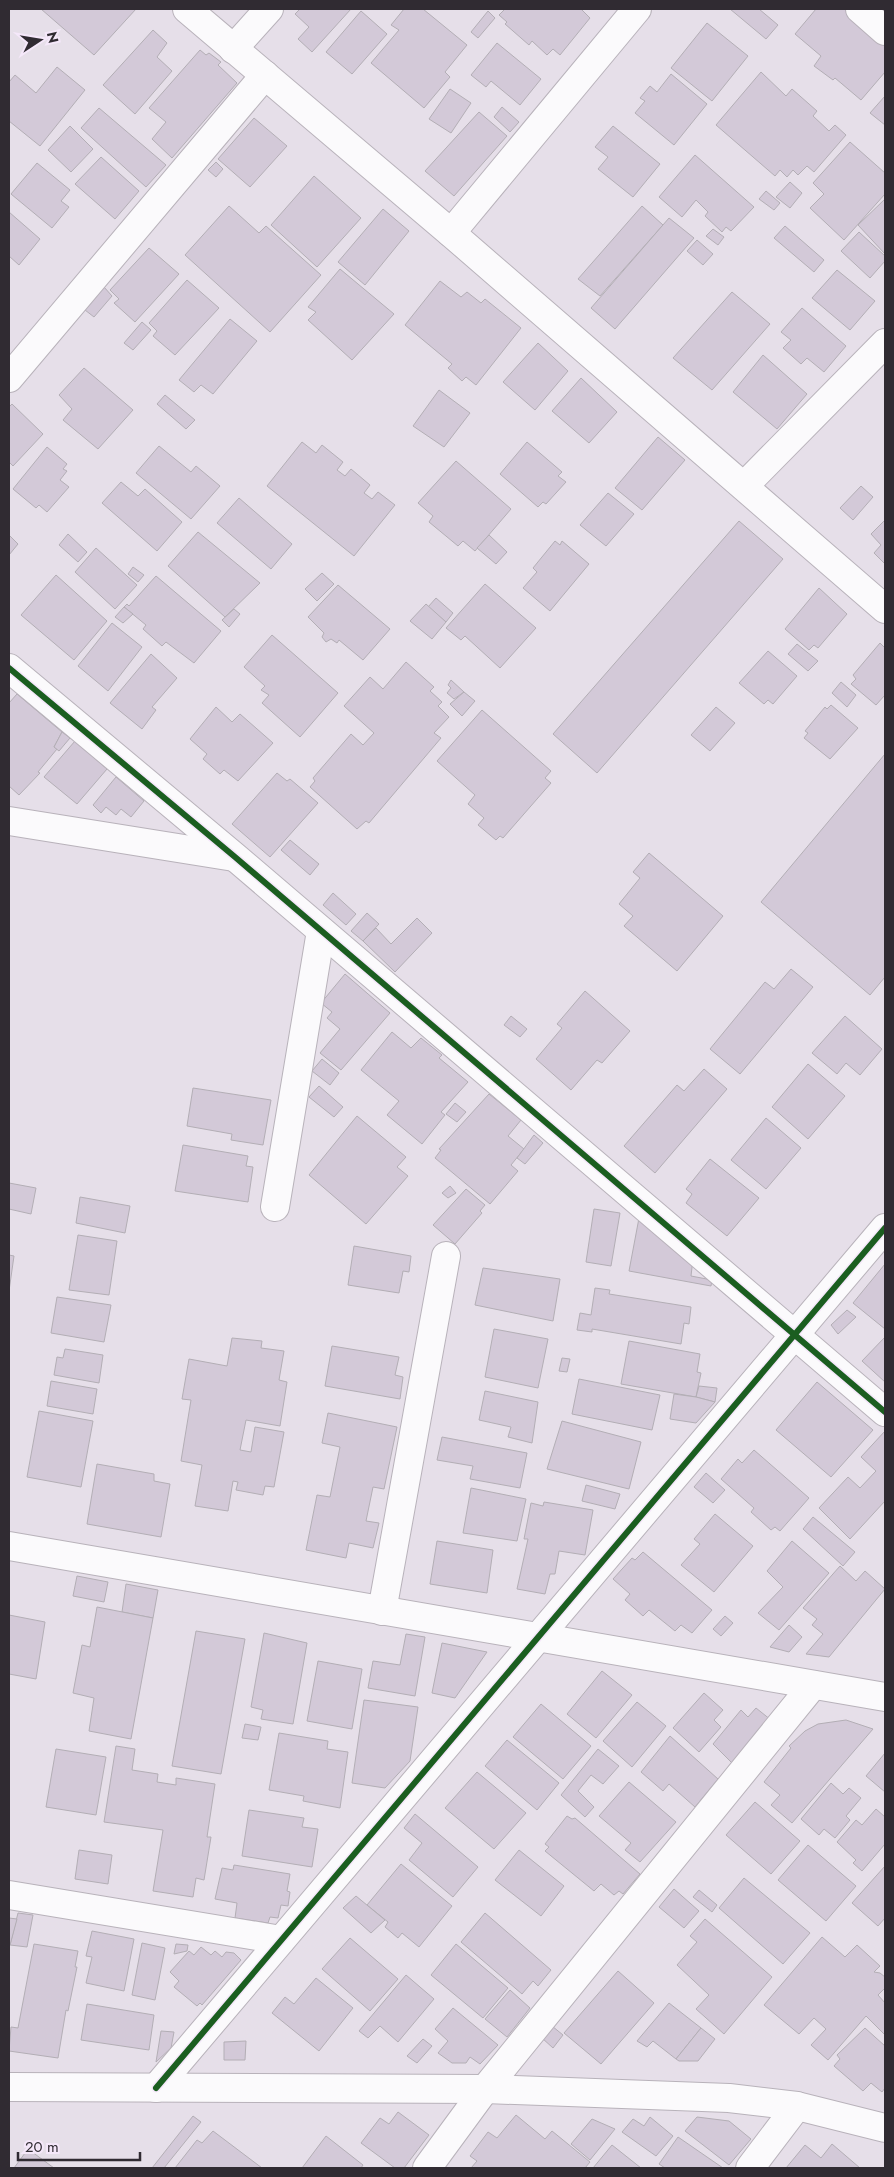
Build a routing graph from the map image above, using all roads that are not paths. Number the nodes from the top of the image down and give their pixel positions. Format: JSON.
{"nodes":[{"id":1,"x":187,"y":9,"type":"edge"},
{"id":2,"x":269,"y":9,"type":"edge"},
{"id":3,"x":637,"y":9,"type":"edge"},
{"id":4,"x":860,"y":9,"type":"edge"},
{"id":5,"x":885,"y":31,"type":"edge"},
{"id":6,"x":233,"y":48,"type":"junction"},
{"id":7,"x":265,"y":75,"type":"junction"},
{"id":8,"x":451,"y":233,"type":"junction"},
{"id":9,"x":885,"y":343,"type":"edge"},
{"id":10,"x":9,"y":378,"type":"edge"},
{"id":11,"x":744,"y":486,"type":"junction"},
{"id":12,"x":885,"y":609,"type":"edge"},
{"id":13,"x":9,"y":668,"type":"edge"},
{"id":14,"x":9,"y":822,"type":"edge"},
{"id":15,"x":235,"y":857,"type":"junction"},
{"id":16,"x":321,"y":931,"type":"junction"},
{"id":17,"x":275,"y":1207,"type":"dead end"},
{"id":18,"x":885,"y":1228,"type":"edge"},
{"id":19,"x":446,"y":1256,"type":"dead end"},
{"id":20,"x":793,"y":1335,"type":"junction"},
{"id":21,"x":885,"y":1412,"type":"edge"},
{"id":22,"x":9,"y":1546,"type":"edge"},
{"id":23,"x":382,"y":1611,"type":"junction"},
{"id":24,"x":537,"y":1637,"type":"junction"},
{"id":25,"x":813,"y":1685,"type":"junction"},
{"id":26,"x":885,"y":1698,"type":"edge"},
{"id":27,"x":9,"y":1895,"type":"edge"},
{"id":28,"x":281,"y":1940,"type":"junction"},
{"id":29,"x":9,"y":2087,"type":"edge"},
{"id":30,"x":156,"y":2088,"type":"junction"},
{"id":31,"x":485,"y":2089,"type":"junction"},
{"id":32,"x":797,"y":2106,"type":"junction"},
{"id":33,"x":885,"y":2128,"type":"edge"},
{"id":34,"x":427,"y":2168,"type":"edge"},
{"id":35,"x":750,"y":2168,"type":"edge"}],
"edges":[{"from":1,"to":6,"type":"street"},
{"from":2,"to":6,"type":"street"},
{"from":3,"to":8,"type":"street"},
{"from":4,"to":5,"type":"street"},
{"from":6,"to":7,"type":"street"},
{"from":7,"to":8,"type":"street"},
{"from":7,"to":10,"type":"street"},
{"from":8,"to":11,"type":"street"},
{"from":9,"to":11,"type":"street"},
{"from":11,"to":12,"type":"street"},
{"from":13,"to":15,"type":"street"},
{"from":14,"to":15,"type":"street"},
{"from":15,"to":16,"type":"street"},
{"from":16,"to":17,"type":"street"},
{"from":16,"to":20,"type":"street"},
{"from":18,"to":20,"type":"street"},
{"from":19,"to":23,"type":"street"},
{"from":20,"to":21,"type":"street"},
{"from":20,"to":24,"type":"street"},
{"from":22,"to":23,"type":"street"},
{"from":23,"to":24,"type":"street"},
{"from":24,"to":25,"type":"street"},
{"from":24,"to":28,"type":"street"},
{"from":25,"to":26,"type":"street"},
{"from":25,"to":31,"type":"street"},
{"from":27,"to":28,"type":"street"},
{"from":28,"to":30,"type":"street"},
{"from":29,"to":30,"type":"street"},
{"from":30,"to":31,"type":"street"},
{"from":31,"to":32,"type":"street"},
{"from":31,"to":34,"type":"street"},
{"from":32,"to":33,"type":"street"},
{"from":32,"to":35,"type":"street"}]}
